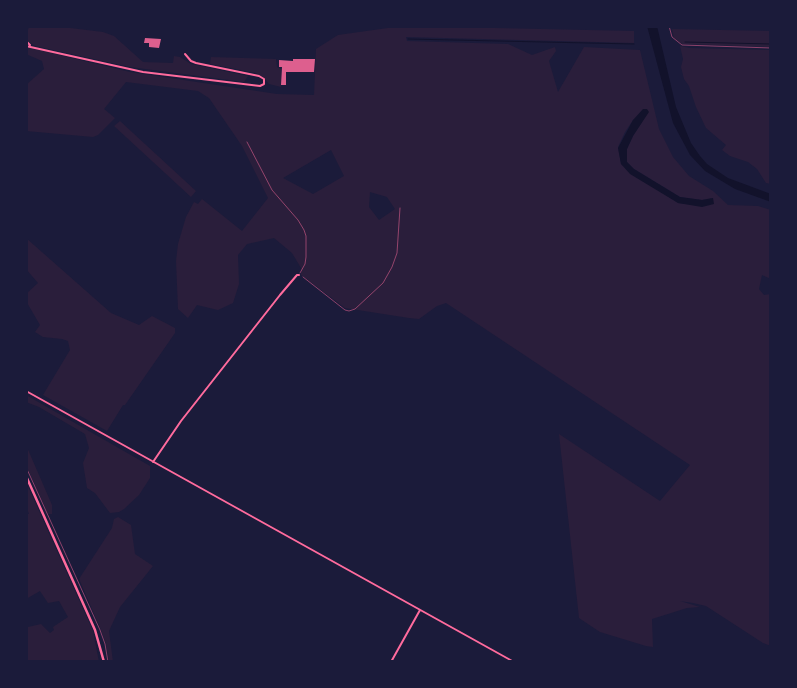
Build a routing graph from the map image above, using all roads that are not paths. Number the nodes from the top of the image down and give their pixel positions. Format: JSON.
{"nodes":[{"id":1,"x":26,"y":41,"type":"edge"},
{"id":2,"x":26,"y":46,"type":"edge"},
{"id":3,"x":32,"y":46,"type":"junction"},
{"id":4,"x":185,"y":54,"type":"dead end"},
{"id":5,"x":247,"y":142,"type":"dead end"},
{"id":6,"x":299,"y":275,"type":"joint"},
{"id":7,"x":26,"y":391,"type":"edge"},
{"id":8,"x":153,"y":462,"type":"junction"},
{"id":9,"x":26,"y":476,"type":"edge"},
{"id":10,"x":420,"y":610,"type":"junction"},
{"id":11,"x":106,"y":662,"type":"edge"},
{"id":12,"x":391,"y":662,"type":"edge"},
{"id":13,"x":514,"y":662,"type":"edge"}],
"edges":[{"from":1,"to":3,"type":"street"},
{"from":2,"to":3,"type":"street"},
{"from":3,"to":4,"type":"street"},
{"from":5,"to":6,"type":"lane"},
{"from":6,"to":8,"type":"street"},
{"from":7,"to":8,"type":"street"},
{"from":8,"to":10,"type":"street"},
{"from":9,"to":11,"type":"main road"},
{"from":10,"to":12,"type":"street"},
{"from":10,"to":13,"type":"street"}]}
